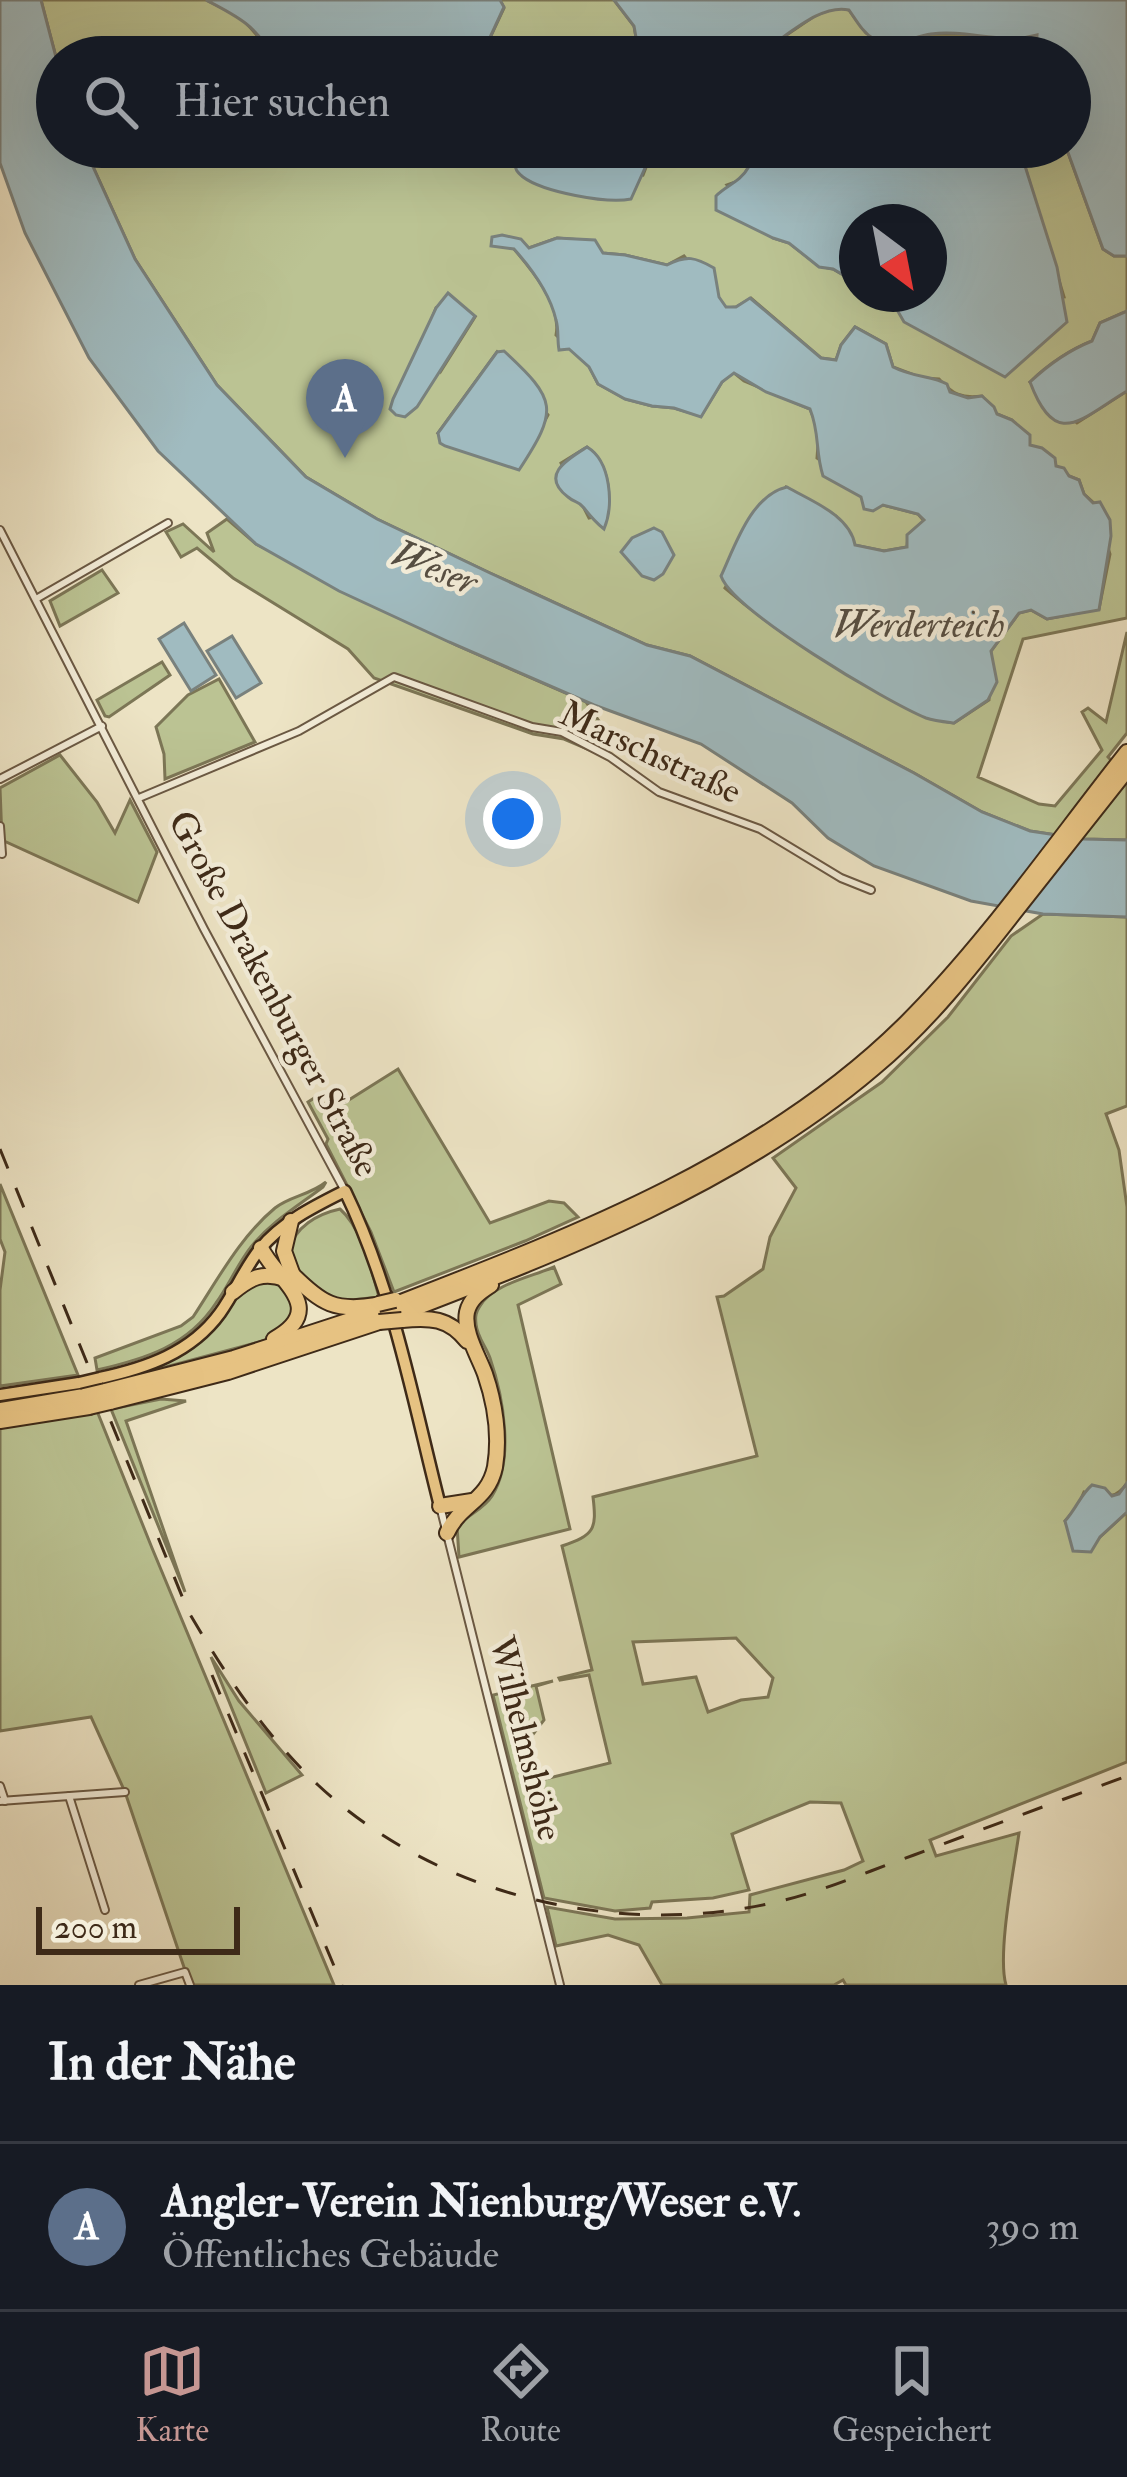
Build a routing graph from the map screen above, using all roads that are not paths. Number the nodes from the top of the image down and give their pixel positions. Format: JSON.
{"nodes":[{"id":1,"x":168,"y":524,"type":"dead end"},
{"id":2,"x":0,"y":530,"type":"edge"},
{"id":3,"x":36,"y":599,"type":"junction"},
{"id":4,"x":102,"y":726,"type":"junction"},
{"id":5,"x":1125,"y":760,"type":"edge"},
{"id":6,"x":0,"y":779,"type":"edge"},
{"id":7,"x":139,"y":798,"type":"junction"},
{"id":8,"x":0,"y":826,"type":"edge"},
{"id":9,"x":2,"y":854,"type":"edge"},
{"id":10,"x":872,"y":890,"type":"dead end"},
{"id":11,"x":345,"y":1191,"type":"junction"},
{"id":12,"x":291,"y":1221,"type":"junction"},
{"id":13,"x":261,"y":1248,"type":"junction"},
{"id":14,"x":497,"y":1274,"type":"junction"},
{"id":15,"x":288,"y":1276,"type":"junction"},
{"id":16,"x":233,"y":1292,"type":"junction"},
{"id":17,"x":393,"y":1309,"type":"junction"},
{"id":18,"x":477,"y":1355,"type":"junction"},
{"id":19,"x":234,"y":1358,"type":"junction"},
{"id":20,"x":105,"y":1391,"type":"junction"},
{"id":21,"x":0,"y":1395,"type":"edge"},
{"id":22,"x":84,"y":1395,"type":"junction"},
{"id":23,"x":0,"y":1410,"type":"edge"},
{"id":24,"x":0,"y":1421,"type":"edge"},
{"id":25,"x":477,"y":1500,"type":"junction"},
{"id":26,"x":440,"y":1506,"type":"junction"},
{"id":27,"x":447,"y":1533,"type":"junction"},
{"id":28,"x":0,"y":1786,"type":"edge"},
{"id":29,"x":125,"y":1792,"type":"dead end"},
{"id":30,"x":69,"y":1796,"type":"junction"},
{"id":31,"x":3,"y":1801,"type":"edge"},
{"id":32,"x":105,"y":1910,"type":"dead end"},
{"id":33,"x":139,"y":1985,"type":"edge"},
{"id":34,"x":190,"y":1985,"type":"edge"},
{"id":35,"x":560,"y":1985,"type":"edge"}],
"edges":[{"from":1,"to":3,"type":"street"},
{"from":2,"to":3,"type":"street","name":"Große Drakenburger Straße"},
{"from":3,"to":4,"type":"street","name":"Große Drakenburger Straße"},
{"from":4,"to":6,"type":"street"},
{"from":4,"to":7,"type":"street","name":"Große Drakenburger Straße"},
{"from":5,"to":14,"type":"highway"},
{"from":5,"to":14,"type":"highway"},
{"from":7,"to":10,"type":"street","name":"Marschstraße"},
{"from":7,"to":11,"type":"street","name":"Große Drakenburger Straße"},
{"from":8,"to":9,"type":"street"},
{"from":11,"to":12,"type":"main road"},
{"from":11,"to":26,"type":"main road","name":"Große Drakenburger Straße"},
{"from":12,"to":13,"type":"main road"},
{"from":12,"to":15,"type":"highway"},
{"from":13,"to":15,"type":"highway"},
{"from":13,"to":16,"type":"main road"},
{"from":14,"to":17,"type":"highway"},
{"from":14,"to":18,"type":"highway"},
{"from":15,"to":16,"type":"highway"},
{"from":15,"to":17,"type":"highway"},
{"from":15,"to":19,"type":"highway"},
{"from":16,"to":20,"type":"main road"},
{"from":17,"to":18,"type":"highway"},
{"from":17,"to":19,"type":"highway"},
{"from":17,"to":20,"type":"highway"},
{"from":18,"to":25,"type":"highway"},
{"from":19,"to":20,"type":"highway"},
{"from":20,"to":22,"type":"highway","bridge":true},
{"from":20,"to":22,"type":"main road","bridge":true},
{"from":21,"to":22,"type":"main road"},
{"from":22,"to":23,"type":"highway"},
{"from":22,"to":24,"type":"highway"},
{"from":25,"to":26,"type":"highway"},
{"from":25,"to":27,"type":"highway"},
{"from":26,"to":27,"type":"street","name":"Wilhelmshöhe"},
{"from":27,"to":35,"type":"street","name":"Wilhelmshöhe"},
{"from":28,"to":31,"type":"street"},
{"from":29,"to":30,"type":"street"},
{"from":30,"to":31,"type":"street"},
{"from":30,"to":32,"type":"street"},
{"from":33,"to":34,"type":"street"}]}
